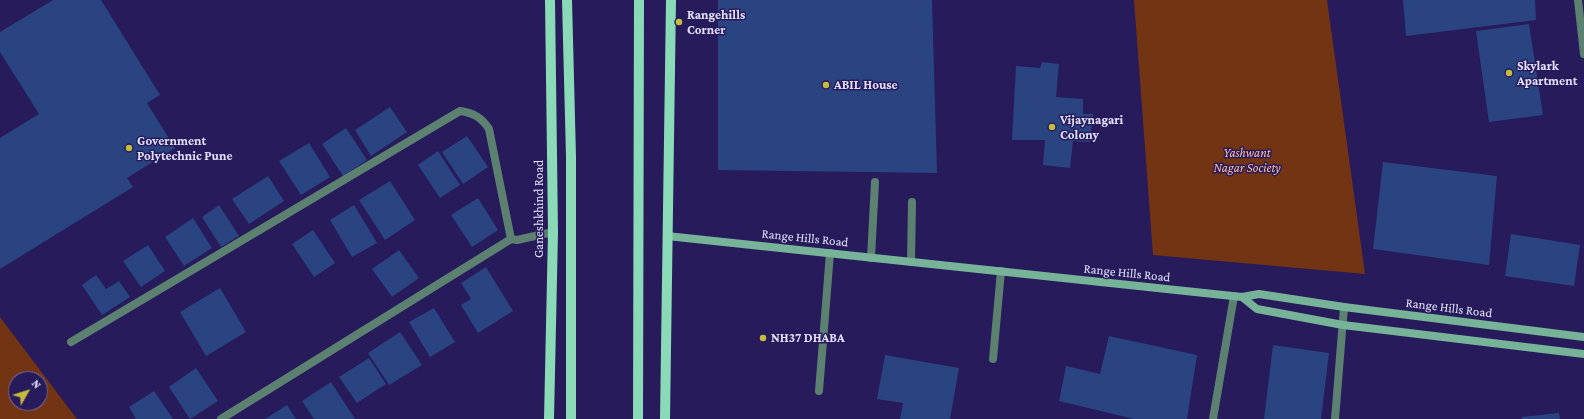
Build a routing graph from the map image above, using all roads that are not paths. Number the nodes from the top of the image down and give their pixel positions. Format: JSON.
{"nodes":[{"id":1,"x":550,"y":0,"type":"edge"},
{"id":2,"x":567,"y":0,"type":"edge"},
{"id":3,"x":639,"y":0,"type":"edge"},
{"id":4,"x":671,"y":0,"type":"edge"},
{"id":5,"x":1578,"y":0,"type":"edge"},
{"id":6,"x":1584,"y":54,"type":"edge"},
{"id":7,"x":875,"y":182,"type":"dead end"},
{"id":8,"x":912,"y":202,"type":"dead end"},
{"id":9,"x":553,"y":232,"type":"junction"},
{"id":10,"x":667,"y":236,"type":"junction"},
{"id":11,"x":511,"y":239,"type":"junction"},
{"id":12,"x":830,"y":253,"type":"junction"},
{"id":13,"x":871,"y":258,"type":"junction"},
{"id":14,"x":911,"y":262,"type":"junction"},
{"id":15,"x":1001,"y":272,"type":"junction"},
{"id":16,"x":1238,"y":297,"type":"junction"},
{"id":17,"x":1344,"y":307,"type":"junction"},
{"id":18,"x":1342,"y":325,"type":"junction"},
{"id":19,"x":1584,"y":336,"type":"edge"},
{"id":20,"x":71,"y":342,"type":"dead end"},
{"id":21,"x":1584,"y":354,"type":"edge"},
{"id":22,"x":992,"y":359,"type":"dead end"},
{"id":23,"x":818,"y":392,"type":"dead end"},
{"id":24,"x":221,"y":419,"type":"edge"},
{"id":25,"x":549,"y":419,"type":"edge"},
{"id":26,"x":571,"y":419,"type":"edge"},
{"id":27,"x":638,"y":419,"type":"edge"},
{"id":28,"x":665,"y":419,"type":"edge"},
{"id":29,"x":1213,"y":419,"type":"edge"},
{"id":30,"x":1335,"y":419,"type":"edge"}],
"edges":[{"from":1,"to":9,"type":"main road","name":"Ganeshkhind Road"},
{"from":2,"to":26,"type":"main road"},
{"from":3,"to":27,"type":"main road"},
{"from":4,"to":10,"type":"main road"},
{"from":5,"to":6,"type":"street"},
{"from":7,"to":13,"type":"street"},
{"from":8,"to":14,"type":"street"},
{"from":9,"to":11,"type":"street"},
{"from":9,"to":25,"type":"main road","name":"Ganeshkhind Road"},
{"from":10,"to":12,"type":"main road","name":"Range Hills Road"},
{"from":10,"to":28,"type":"main road"},
{"from":11,"to":20,"type":"street"},
{"from":11,"to":24,"type":"street"},
{"from":12,"to":13,"type":"main road","name":"Range Hills Road"},
{"from":12,"to":23,"type":"street"},
{"from":13,"to":14,"type":"main road","name":"Range Hills Road"},
{"from":14,"to":15,"type":"main road","name":"Range Hills Road"},
{"from":15,"to":16,"type":"main road","name":"Range Hills Road"},
{"from":15,"to":22,"type":"street"},
{"from":16,"to":17,"type":"main road","name":"Range Hills Road"},
{"from":16,"to":18,"type":"main road"},
{"from":16,"to":29,"type":"street"},
{"from":17,"to":18,"type":"street"},
{"from":17,"to":19,"type":"main road","name":"Range Hills Road"},
{"from":18,"to":21,"type":"main road"},
{"from":18,"to":30,"type":"street"}]}
